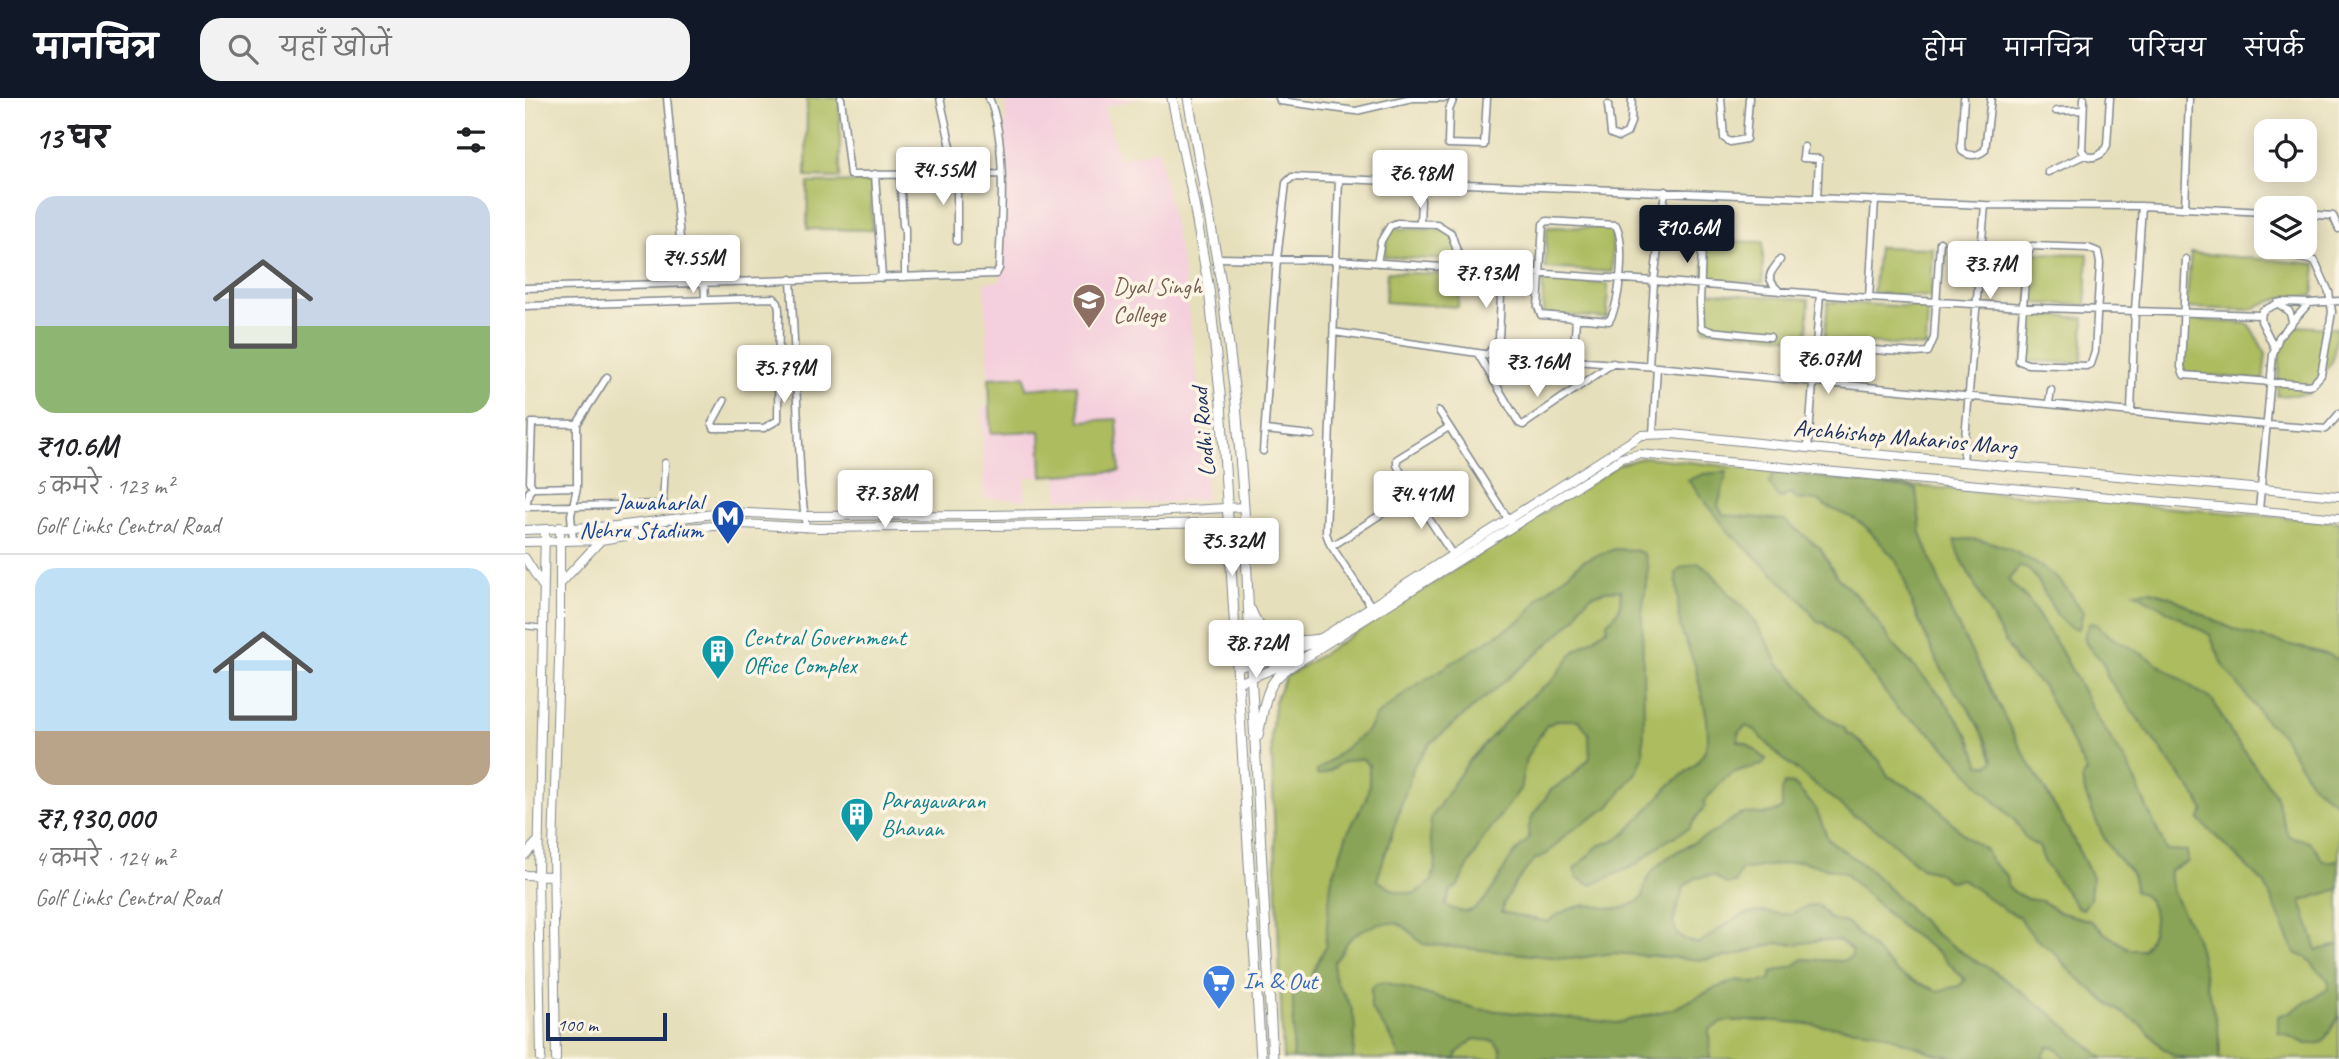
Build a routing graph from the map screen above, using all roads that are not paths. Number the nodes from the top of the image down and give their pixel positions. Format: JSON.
{"nodes":[{"id":1,"x":667,"y":98,"type":"edge"},
{"id":2,"x":841,"y":98,"type":"edge"},
{"id":3,"x":940,"y":98,"type":"edge"},
{"id":4,"x":989,"y":98,"type":"edge"},
{"id":5,"x":1172,"y":98,"type":"edge"},
{"id":6,"x":1188,"y":98,"type":"edge"},
{"id":7,"x":1279,"y":98,"type":"edge"},
{"id":8,"x":1446,"y":98,"type":"edge"},
{"id":9,"x":1454,"y":98,"type":"edge"},
{"id":10,"x":1487,"y":98,"type":"edge"},
{"id":11,"x":1632,"y":98,"type":"edge"},
{"id":12,"x":1721,"y":98,"type":"edge"},
{"id":13,"x":1749,"y":98,"type":"edge"},
{"id":14,"x":1964,"y":98,"type":"edge"},
{"id":15,"x":1991,"y":98,"type":"edge"},
{"id":16,"x":2084,"y":98,"type":"edge"},
{"id":17,"x":2110,"y":98,"type":"edge"},
{"id":18,"x":2189,"y":98,"type":"edge"},
{"id":19,"x":1608,"y":105,"type":"dead end"},
{"id":20,"x":2083,"y":110,"type":"junction"},
{"id":21,"x":2056,"y":111,"type":"dead end"},
{"id":22,"x":1804,"y":147,"type":"dead end"},
{"id":23,"x":2085,"y":155,"type":"junction"},
{"id":24,"x":2048,"y":172,"type":"dead end"},
{"id":25,"x":875,"y":174,"type":"junction"},
{"id":26,"x":900,"y":174,"type":"junction"},
{"id":27,"x":957,"y":174,"type":"junction"},
{"id":28,"x":1000,"y":174,"type":"junction"},
{"id":29,"x":1339,"y":179,"type":"junction"},
{"id":30,"x":1665,"y":191,"type":"junction"},
{"id":31,"x":1817,"y":198,"type":"junction"},
{"id":32,"x":1421,"y":200,"type":"dead end"},
{"id":33,"x":1875,"y":200,"type":"junction"},
{"id":34,"x":1985,"y":205,"type":"junction"},
{"id":35,"x":2142,"y":206,"type":"junction"},
{"id":36,"x":2185,"y":208,"type":"junction"},
{"id":37,"x":2254,"y":211,"type":"edge"},
{"id":38,"x":2317,"y":215,"type":"edge"},
{"id":39,"x":1420,"y":223,"type":"junction"},
{"id":40,"x":2339,"y":229,"type":"edge"},
{"id":41,"x":957,"y":241,"type":"dead end"},
{"id":42,"x":1940,"y":242,"type":"dead end"},
{"id":43,"x":1702,"y":246,"type":"dead end"},
{"id":44,"x":1216,"y":258,"type":"junction"},
{"id":45,"x":1277,"y":259,"type":"junction"},
{"id":46,"x":2186,"y":259,"type":"dead end"},
{"id":47,"x":2305,"y":259,"type":"edge"},
{"id":48,"x":1336,"y":260,"type":"junction"},
{"id":49,"x":1780,"y":260,"type":"dead end"},
{"id":50,"x":1377,"y":263,"type":"junction"},
{"id":51,"x":1463,"y":269,"type":"junction"},
{"id":52,"x":1502,"y":272,"type":"junction"},
{"id":53,"x":1541,"y":274,"type":"junction"},
{"id":54,"x":905,"y":277,"type":"junction"},
{"id":55,"x":882,"y":278,"type":"junction"},
{"id":56,"x":792,"y":279,"type":"junction"},
{"id":57,"x":1619,"y":279,"type":"junction"},
{"id":58,"x":704,"y":281,"type":"junction"},
{"id":59,"x":1654,"y":281,"type":"junction"},
{"id":60,"x":684,"y":282,"type":"junction"},
{"id":61,"x":1700,"y":285,"type":"junction"},
{"id":62,"x":525,"y":288,"type":"edge"},
{"id":63,"x":1779,"y":291,"type":"junction"},
{"id":64,"x":1820,"y":294,"type":"junction"},
{"id":65,"x":1869,"y":298,"type":"junction"},
{"id":66,"x":705,"y":300,"type":"junction"},
{"id":67,"x":1938,"y":302,"type":"junction"},
{"id":68,"x":2335,"y":302,"type":"edge"},
{"id":69,"x":1976,"y":303,"type":"junction"},
{"id":70,"x":2277,"y":303,"type":"junction"},
{"id":71,"x":2308,"y":303,"type":"junction"},
{"id":72,"x":525,"y":306,"type":"edge"},
{"id":73,"x":2021,"y":306,"type":"junction"},
{"id":74,"x":2097,"y":309,"type":"junction"},
{"id":75,"x":2135,"y":310,"type":"junction"},
{"id":76,"x":2184,"y":314,"type":"junction"},
{"id":77,"x":2260,"y":315,"type":"junction"},
{"id":78,"x":1576,"y":320,"type":"junction"},
{"id":79,"x":2292,"y":320,"type":"junction"},
{"id":80,"x":1334,"y":332,"type":"junction"},
{"id":81,"x":1770,"y":337,"type":"dead end"},
{"id":82,"x":1816,"y":346,"type":"junction"},
{"id":83,"x":2274,"y":347,"type":"junction"},
{"id":84,"x":1478,"y":354,"type":"junction"},
{"id":85,"x":1487,"y":355,"type":"junction"},
{"id":86,"x":1573,"y":361,"type":"junction"},
{"id":87,"x":1613,"y":363,"type":"junction"},
{"id":88,"x":1653,"y":366,"type":"junction"},
{"id":89,"x":607,"y":377,"type":"dead end"},
{"id":90,"x":1813,"y":381,"type":"junction"},
{"id":91,"x":2271,"y":383,"type":"junction"},
{"id":92,"x":2051,"y":390,"type":"dead end"},
{"id":93,"x":1969,"y":395,"type":"junction"},
{"id":94,"x":724,"y":401,"type":"dead end"},
{"id":95,"x":2049,"y":403,"type":"junction"},
{"id":96,"x":1439,"y":411,"type":"dead end"},
{"id":97,"x":2131,"y":411,"type":"junction"},
{"id":98,"x":2339,"y":414,"type":"edge"},
{"id":99,"x":529,"y":422,"type":"edge"},
{"id":100,"x":577,"y":424,"type":"junction"},
{"id":101,"x":2268,"y":425,"type":"junction"},
{"id":102,"x":1449,"y":427,"type":"junction"},
{"id":103,"x":1265,"y":430,"type":"junction"},
{"id":104,"x":1653,"y":434,"type":"junction"},
{"id":105,"x":1312,"y":435,"type":"dead end"},
{"id":106,"x":1808,"y":449,"type":"junction"},
{"id":107,"x":1263,"y":451,"type":"dead end"},
{"id":108,"x":1963,"y":462,"type":"junction"},
{"id":109,"x":665,"y":463,"type":"dead end"},
{"id":110,"x":577,"y":486,"type":"junction"},
{"id":111,"x":533,"y":488,"type":"junction"},
{"id":112,"x":2261,"y":489,"type":"junction"},
{"id":113,"x":1412,"y":493,"type":"junction"},
{"id":114,"x":2339,"y":496,"type":"edge"},
{"id":115,"x":572,"y":505,"type":"junction"},
{"id":116,"x":525,"y":507,"type":"edge"},
{"id":117,"x":1244,"y":507,"type":"junction"},
{"id":118,"x":1229,"y":508,"type":"junction"},
{"id":119,"x":2259,"y":510,"type":"junction"},
{"id":120,"x":804,"y":516,"type":"junction"},
{"id":121,"x":2339,"y":518,"type":"edge"},
{"id":122,"x":1230,"y":523,"type":"junction"},
{"id":123,"x":1245,"y":523,"type":"junction"},
{"id":124,"x":1510,"y":523,"type":"junction"},
{"id":125,"x":571,"y":526,"type":"junction"},
{"id":126,"x":561,"y":527,"type":"junction"},
{"id":127,"x":545,"y":528,"type":"junction"},
{"id":128,"x":806,"y":528,"type":"junction"},
{"id":129,"x":525,"y":530,"type":"edge"},
{"id":130,"x":573,"y":540,"type":"junction"},
{"id":131,"x":601,"y":540,"type":"junction"},
{"id":132,"x":561,"y":541,"type":"junction"},
{"id":133,"x":525,"y":542,"type":"edge"},
{"id":134,"x":545,"y":543,"type":"junction"},
{"id":135,"x":1329,"y":544,"type":"junction"},
{"id":136,"x":1452,"y":555,"type":"junction"},
{"id":137,"x":525,"y":558,"type":"edge"},
{"id":138,"x":561,"y":583,"type":"junction"},
{"id":139,"x":543,"y":588,"type":"junction"},
{"id":140,"x":1248,"y":602,"type":"junction"},
{"id":141,"x":1371,"y":606,"type":"junction"},
{"id":142,"x":525,"y":626,"type":"edge"},
{"id":143,"x":543,"y":628,"type":"junction"},
{"id":144,"x":1320,"y":639,"type":"junction"},
{"id":145,"x":1316,"y":651,"type":"junction"},
{"id":146,"x":1251,"y":663,"type":"junction"},
{"id":147,"x":1237,"y":668,"type":"junction"},
{"id":148,"x":1251,"y":678,"type":"junction"},
{"id":149,"x":1238,"y":683,"type":"junction"},
{"id":150,"x":1255,"y":749,"type":"junction"},
{"id":151,"x":539,"y":840,"type":"junction"},
{"id":152,"x":525,"y":855,"type":"edge"},
{"id":153,"x":525,"y":874,"type":"edge"},
{"id":154,"x":538,"y":876,"type":"junction"},
{"id":155,"x":553,"y":876,"type":"junction"},
{"id":156,"x":541,"y":1059,"type":"edge"},
{"id":157,"x":556,"y":1059,"type":"edge"},
{"id":158,"x":1261,"y":1059,"type":"edge"},
{"id":159,"x":1273,"y":1059,"type":"edge"}],
"edges":[{"from":1,"to":60,"type":"street"},
{"from":2,"to":25,"type":"street"},
{"from":3,"to":27,"type":"street"},
{"from":4,"to":28,"type":"street"},
{"from":5,"to":118,"type":"main road","name":"Lodhi Road"},
{"from":6,"to":44,"type":"main road","name":"Lodhi Road"},
{"from":7,"to":8,"type":"street"},
{"from":9,"to":10,"type":"street"},
{"from":11,"to":19,"type":"street"},
{"from":12,"to":13,"type":"street"},
{"from":14,"to":15,"type":"street"},
{"from":16,"to":20,"type":"street"},
{"from":17,"to":23,"type":"street"},
{"from":18,"to":36,"type":"street"},
{"from":20,"to":21,"type":"street"},
{"from":20,"to":23,"type":"street"},
{"from":22,"to":31,"type":"street"},
{"from":23,"to":24,"type":"street"},
{"from":25,"to":26,"type":"street"},
{"from":25,"to":55,"type":"street"},
{"from":26,"to":27,"type":"street"},
{"from":26,"to":54,"type":"street"},
{"from":27,"to":28,"type":"street"},
{"from":27,"to":41,"type":"street"},
{"from":28,"to":54,"type":"street"},
{"from":29,"to":30,"type":"street"},
{"from":29,"to":45,"type":"street"},
{"from":29,"to":48,"type":"street"},
{"from":30,"to":31,"type":"street"},
{"from":30,"to":59,"type":"street"},
{"from":31,"to":33,"type":"street"},
{"from":32,"to":39,"type":"street"},
{"from":33,"to":34,"type":"street"},
{"from":33,"to":65,"type":"street"},
{"from":34,"to":35,"type":"street"},
{"from":34,"to":69,"type":"street"},
{"from":35,"to":36,"type":"street"},
{"from":35,"to":75,"type":"street"},
{"from":36,"to":37,"type":"street"},
{"from":38,"to":40,"type":"street"},
{"from":39,"to":50,"type":"street"},
{"from":39,"to":51,"type":"street"},
{"from":42,"to":67,"type":"street"},
{"from":43,"to":61,"type":"street"},
{"from":44,"to":45,"type":"street"},
{"from":44,"to":117,"type":"main road","name":"Lodhi Road"},
{"from":45,"to":48,"type":"street"},
{"from":45,"to":103,"type":"street"},
{"from":46,"to":76,"type":"street"},
{"from":47,"to":68,"type":"street"},
{"from":48,"to":50,"type":"street"},
{"from":48,"to":80,"type":"street"},
{"from":49,"to":63,"type":"street"},
{"from":50,"to":51,"type":"street"},
{"from":51,"to":52,"type":"street"},
{"from":52,"to":53,"type":"street"},
{"from":52,"to":85,"type":"street"},
{"from":53,"to":57,"type":"street"},
{"from":53,"to":57,"type":"street"},
{"from":53,"to":78,"type":"street"},
{"from":54,"to":55,"type":"street"},
{"from":55,"to":56,"type":"street"},
{"from":56,"to":58,"type":"street"},
{"from":56,"to":120,"type":"street"},
{"from":57,"to":59,"type":"street"},
{"from":57,"to":78,"type":"street"},
{"from":58,"to":60,"type":"street"},
{"from":58,"to":66,"type":"street"},
{"from":59,"to":61,"type":"street"},
{"from":59,"to":88,"type":"street"},
{"from":60,"to":62,"type":"street"},
{"from":61,"to":63,"type":"street"},
{"from":61,"to":81,"type":"street"},
{"from":63,"to":64,"type":"street"},
{"from":64,"to":65,"type":"street"},
{"from":64,"to":82,"type":"street"},
{"from":65,"to":67,"type":"street"},
{"from":66,"to":72,"type":"street"},
{"from":66,"to":94,"type":"street"},
{"from":67,"to":69,"type":"street"},
{"from":67,"to":82,"type":"street"},
{"from":68,"to":71,"type":"street"},
{"from":68,"to":91,"type":"street"},
{"from":69,"to":73,"type":"street"},
{"from":69,"to":93,"type":"street"},
{"from":70,"to":71,"type":"street"},
{"from":70,"to":77,"type":"street"},
{"from":70,"to":79,"type":"street"},
{"from":71,"to":79,"type":"street"},
{"from":73,"to":74,"type":"street"},
{"from":73,"to":74,"type":"street"},
{"from":73,"to":74,"type":"street"},
{"from":74,"to":75,"type":"street"},
{"from":75,"to":76,"type":"street"},
{"from":75,"to":97,"type":"street"},
{"from":76,"to":77,"type":"street"},
{"from":76,"to":91,"type":"street"},
{"from":77,"to":83,"type":"street"},
{"from":78,"to":86,"type":"street"},
{"from":79,"to":83,"type":"street"},
{"from":80,"to":84,"type":"street"},
{"from":80,"to":135,"type":"street"},
{"from":82,"to":90,"type":"street"},
{"from":83,"to":91,"type":"street"},
{"from":84,"to":85,"type":"street"},
{"from":84,"to":87,"type":"street"},
{"from":85,"to":86,"type":"street"},
{"from":86,"to":87,"type":"street"},
{"from":87,"to":88,"type":"street"},
{"from":88,"to":90,"type":"street"},
{"from":88,"to":104,"type":"street"},
{"from":89,"to":100,"type":"street"},
{"from":90,"to":93,"type":"street"},
{"from":90,"to":106,"type":"street"},
{"from":91,"to":101,"type":"street"},
{"from":92,"to":95,"type":"street"},
{"from":93,"to":95,"type":"street"},
{"from":93,"to":108,"type":"street"},
{"from":95,"to":97,"type":"street"},
{"from":96,"to":102,"type":"street"},
{"from":97,"to":101,"type":"street"},
{"from":98,"to":101,"type":"street"},
{"from":99,"to":100,"type":"street"},
{"from":99,"to":111,"type":"street"},
{"from":100,"to":110,"type":"street"},
{"from":101,"to":112,"type":"street"},
{"from":102,"to":113,"type":"street"},
{"from":102,"to":124,"type":"street"},
{"from":103,"to":105,"type":"street"},
{"from":103,"to":107,"type":"street"},
{"from":104,"to":106,"type":"street","name":"Archbishop Makarios Marg"},
{"from":104,"to":124,"type":"street","name":"Archbishop Makarios Marg"},
{"from":106,"to":108,"type":"street","name":"Archbishop Makarios Marg"},
{"from":108,"to":112,"type":"street","name":"Archbishop Makarios Marg"},
{"from":109,"to":115,"type":"street"},
{"from":110,"to":111,"type":"street"},
{"from":110,"to":115,"type":"street"},
{"from":111,"to":116,"type":"street"},
{"from":112,"to":114,"type":"street","name":"Archbishop Makarios Marg"},
{"from":112,"to":119,"type":"street"},
{"from":113,"to":135,"type":"street"},
{"from":113,"to":136,"type":"street"},
{"from":115,"to":116,"type":"street"},
{"from":115,"to":125,"type":"street"},
{"from":117,"to":118,"type":"street"},
{"from":117,"to":123,"type":"main road","name":"Lodhi Road"},
{"from":118,"to":120,"type":"street"},
{"from":118,"to":122,"type":"main road","name":"Lodhi Road"},
{"from":119,"to":121,"type":"street","name":"Archbishop Makarios Marg"},
{"from":119,"to":124,"type":"street","name":"Archbishop Makarios Marg"},
{"from":120,"to":125,"type":"street"},
{"from":120,"to":128,"type":"street"},
{"from":122,"to":123,"type":"street"},
{"from":122,"to":128,"type":"street"},
{"from":122,"to":147,"type":"main road","name":"Lodhi Road"},
{"from":123,"to":140,"type":"main road","name":"Lodhi Road"},
{"from":124,"to":136,"type":"street","name":"Archbishop Makarios Marg"},
{"from":124,"to":145,"type":"street","name":"Archbishop Makarios Marg"},
{"from":125,"to":126,"type":"street"},
{"from":125,"to":130,"type":"street"},
{"from":126,"to":127,"type":"street"},
{"from":126,"to":132,"type":"street"},
{"from":127,"to":129,"type":"street"},
{"from":127,"to":134,"type":"street"},
{"from":128,"to":131,"type":"street"},
{"from":130,"to":131,"type":"street"},
{"from":130,"to":132,"type":"street"},
{"from":131,"to":138,"type":"street"},
{"from":132,"to":134,"type":"street"},
{"from":132,"to":138,"type":"street"},
{"from":133,"to":134,"type":"street"},
{"from":134,"to":139,"type":"street"},
{"from":135,"to":141,"type":"street"},
{"from":136,"to":141,"type":"street","name":"Archbishop Makarios Marg"},
{"from":137,"to":139,"type":"street"},
{"from":138,"to":155,"type":"street"},
{"from":139,"to":143,"type":"street"},
{"from":140,"to":144,"type":"main road"},
{"from":140,"to":146,"type":"main road","name":"Lodhi Road"},
{"from":141,"to":144,"type":"street","name":"Archbishop Makarios Marg"},
{"from":142,"to":143,"type":"street"},
{"from":143,"to":151,"type":"street"},
{"from":144,"to":146,"type":"street","name":"Archbishop Makarios Marg"},
{"from":145,"to":148,"type":"street","name":"Archbishop Makarios Marg"},
{"from":145,"to":150,"type":"main road"},
{"from":146,"to":147,"type":"street","name":"Archbishop Makarios Marg"},
{"from":146,"to":148,"type":"main road","name":"Lodhi Road"},
{"from":147,"to":149,"type":"main road","name":"Lodhi Road"},
{"from":148,"to":149,"type":"street","name":"Archbishop Makarios Marg"},
{"from":148,"to":150,"type":"main road","name":"Lodhi Road"},
{"from":149,"to":158,"type":"main road","name":"Lodhi Road"},
{"from":150,"to":159,"type":"main road","name":"Lodhi Road"},
{"from":151,"to":152,"type":"street"},
{"from":151,"to":154,"type":"street"},
{"from":153,"to":154,"type":"street"},
{"from":154,"to":155,"type":"street"},
{"from":154,"to":156,"type":"street"},
{"from":155,"to":157,"type":"street"}]}
